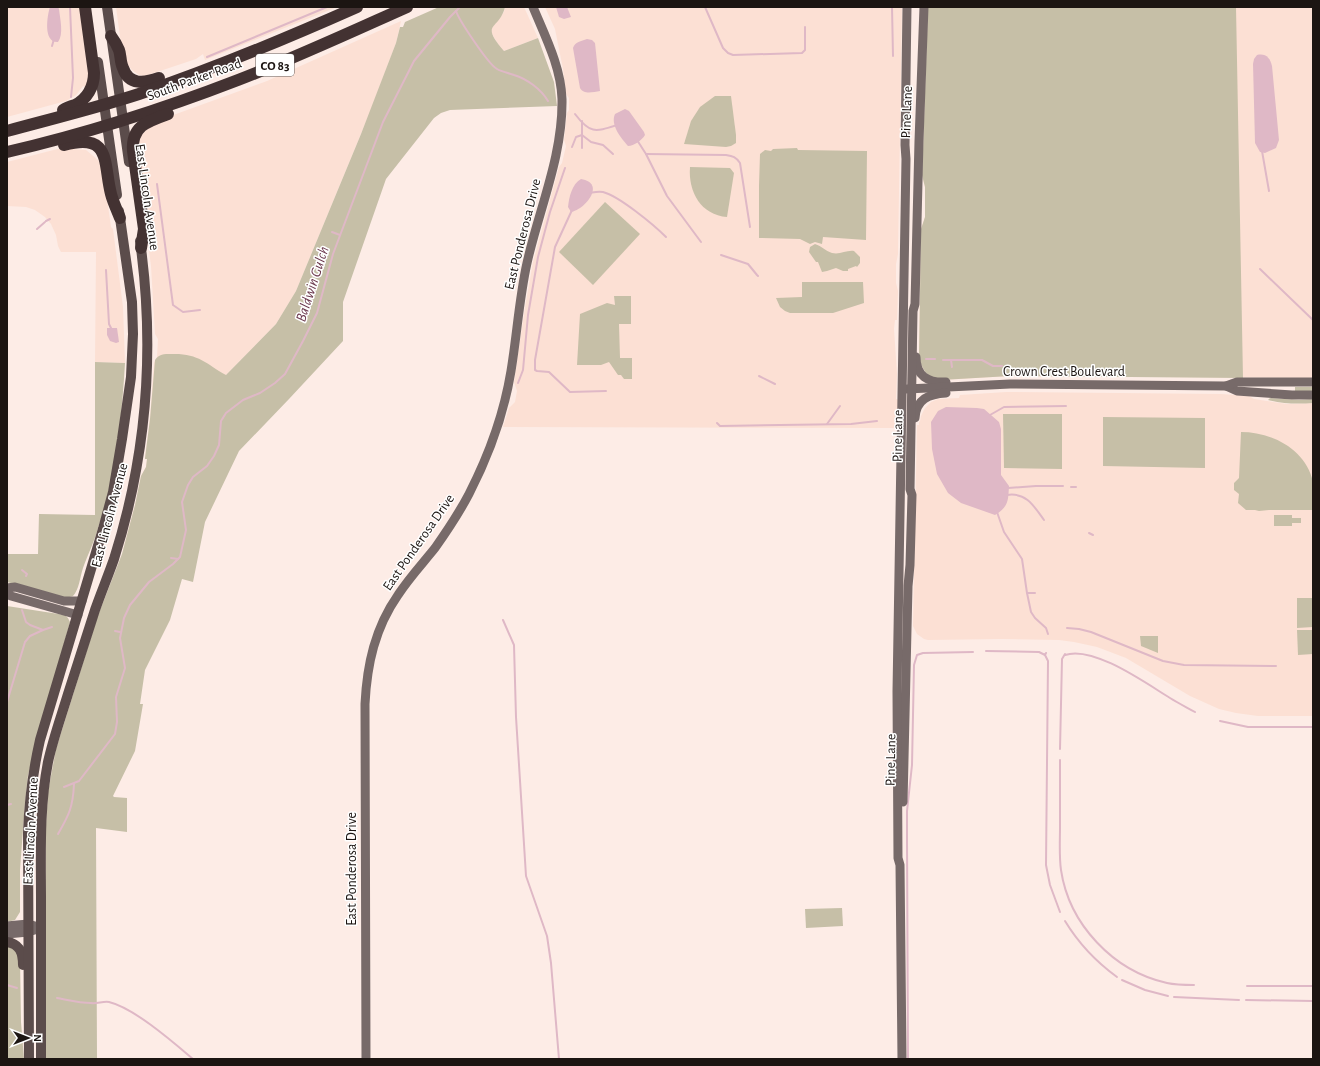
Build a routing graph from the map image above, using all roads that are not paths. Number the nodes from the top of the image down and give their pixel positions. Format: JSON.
{"nodes":[{"id":1,"x":85,"y":7,"type":"edge"},
{"id":2,"x":90,"y":7,"type":"edge"},
{"id":3,"x":107,"y":7,"type":"edge"},
{"id":4,"x":356,"y":7,"type":"edge"},
{"id":5,"x":407,"y":7,"type":"edge"},
{"id":6,"x":533,"y":7,"type":"edge"},
{"id":7,"x":907,"y":7,"type":"edge"},
{"id":8,"x":924,"y":7,"type":"edge"},
{"id":9,"x":111,"y":36,"type":"junction"},
{"id":10,"x":262,"y":48,"type":"junction"},
{"id":11,"x":192,"y":97,"type":"junction"},
{"id":12,"x":120,"y":100,"type":"junction"},
{"id":13,"x":104,"y":104,"type":"junction"},
{"id":14,"x":57,"y":118,"type":"junction"},
{"id":15,"x":123,"y":120,"type":"junction"},
{"id":16,"x":107,"y":125,"type":"junction"},
{"id":17,"x":7,"y":131,"type":"edge"},
{"id":18,"x":7,"y":152,"type":"edge"},
{"id":19,"x":7,"y":159,"type":"edge"},
{"id":20,"x":120,"y":218,"type":"junction"},
{"id":21,"x":141,"y":248,"type":"junction"},
{"id":22,"x":915,"y":304,"type":"junction"},
{"id":23,"x":1313,"y":382,"type":"edge"},
{"id":24,"x":995,"y":385,"type":"junction"},
{"id":25,"x":1226,"y":386,"type":"junction"},
{"id":26,"x":902,"y":389,"type":"junction"},
{"id":27,"x":912,"y":389,"type":"junction"},
{"id":28,"x":1313,"y":395,"type":"edge"},
{"id":29,"x":912,"y":495,"type":"junction"},
{"id":30,"x":7,"y":588,"type":"edge"},
{"id":31,"x":7,"y":592,"type":"edge"},
{"id":32,"x":82,"y":601,"type":"junction"},
{"id":33,"x":78,"y":615,"type":"junction"},
{"id":34,"x":900,"y":865,"type":"junction"},
{"id":35,"x":7,"y":926,"type":"edge"},
{"id":36,"x":28,"y":928,"type":"junction"},
{"id":37,"x":41,"y":928,"type":"junction"},
{"id":38,"x":7,"y":934,"type":"edge"},
{"id":39,"x":7,"y":942,"type":"edge"},
{"id":40,"x":28,"y":1003,"type":"junction"},
{"id":41,"x":29,"y":1059,"type":"edge"},
{"id":42,"x":42,"y":1059,"type":"edge"},
{"id":43,"x":366,"y":1059,"type":"edge"},
{"id":44,"x":902,"y":1059,"type":"edge"}],
"edges":[{"from":1,"to":14,"type":"highway"},
{"from":2,"to":13,"type":"main road","name":"East Lincoln Avenue"},
{"from":3,"to":9,"type":"main road","name":"East Lincoln Avenue"},
{"from":4,"to":10,"type":"highway","name":"South Parker Road","number":"CO 83"},
{"from":5,"to":11,"type":"highway","name":"South Parker Road","number":"CO 83"},
{"from":6,"to":43,"type":"main road","name":"East Ponderosa Drive"},
{"from":7,"to":26,"type":"main road","name":"Pine Lane"},
{"from":8,"to":22,"type":"main road","name":"Pine Lane"},
{"from":9,"to":10,"type":"highway"},
{"from":9,"to":12,"type":"main road","name":"East Lincoln Avenue"},
{"from":10,"to":12,"type":"highway","name":"South Parker Road","number":"CO 83"},
{"from":11,"to":15,"type":"highway","name":"South Parker Road","number":"CO 83"},
{"from":11,"to":21,"type":"highway"},
{"from":12,"to":13,"type":"highway","name":"South Parker Road","number":"CO 83"},
{"from":12,"to":15,"type":"main road","name":"East Lincoln Avenue"},
{"from":13,"to":14,"type":"highway","name":"South Parker Road","number":"CO 83"},
{"from":13,"to":16,"type":"main road","name":"East Lincoln Avenue"},
{"from":14,"to":17,"type":"highway","name":"South Parker Road","number":"CO 83"},
{"from":15,"to":16,"type":"highway","name":"South Parker Road","number":"CO 83"},
{"from":15,"to":21,"type":"main road","name":"East Lincoln Avenue"},
{"from":16,"to":18,"type":"highway","name":"South Parker Road","number":"CO 83"},
{"from":16,"to":20,"type":"main road","name":"East Lincoln Avenue"},
{"from":19,"to":20,"type":"highway"},
{"from":20,"to":32,"type":"main road","name":"East Lincoln Avenue"},
{"from":21,"to":37,"type":"main road","name":"East Lincoln Avenue"},
{"from":22,"to":24,"type":"main road"},
{"from":22,"to":27,"type":"main road","name":"Pine Lane"},
{"from":23,"to":25,"type":"main road","name":"Crown Crest Boulevard"},
{"from":24,"to":25,"type":"main road","name":"Crown Crest Boulevard"},
{"from":24,"to":27,"type":"main road","name":"Crown Crest Boulevard"},
{"from":24,"to":29,"type":"main road"},
{"from":25,"to":28,"type":"main road","name":"Crown Crest Boulevard"},
{"from":26,"to":27,"type":"main road","name":"Crown Crest Boulevard"},
{"from":26,"to":34,"type":"main road","name":"Pine Lane"},
{"from":27,"to":29,"type":"main road","name":"Pine Lane"},
{"from":29,"to":34,"type":"main road","name":"Pine Lane"},
{"from":30,"to":32,"type":"main road"},
{"from":31,"to":33,"type":"main road"},
{"from":32,"to":33,"type":"main road","name":"East Lincoln Avenue"},
{"from":33,"to":36,"type":"main road","name":"East Lincoln Avenue"},
{"from":34,"to":44,"type":"main road","name":"Pine Lane"},
{"from":35,"to":36,"type":"main road"},
{"from":36,"to":37,"type":"main road"},
{"from":36,"to":38,"type":"main road"},
{"from":36,"to":40,"type":"main road","name":"East Lincoln Avenue"},
{"from":37,"to":42,"type":"main road","name":"East Lincoln Avenue"},
{"from":39,"to":40,"type":"main road"},
{"from":40,"to":41,"type":"main road","name":"East Lincoln Avenue"}]}
